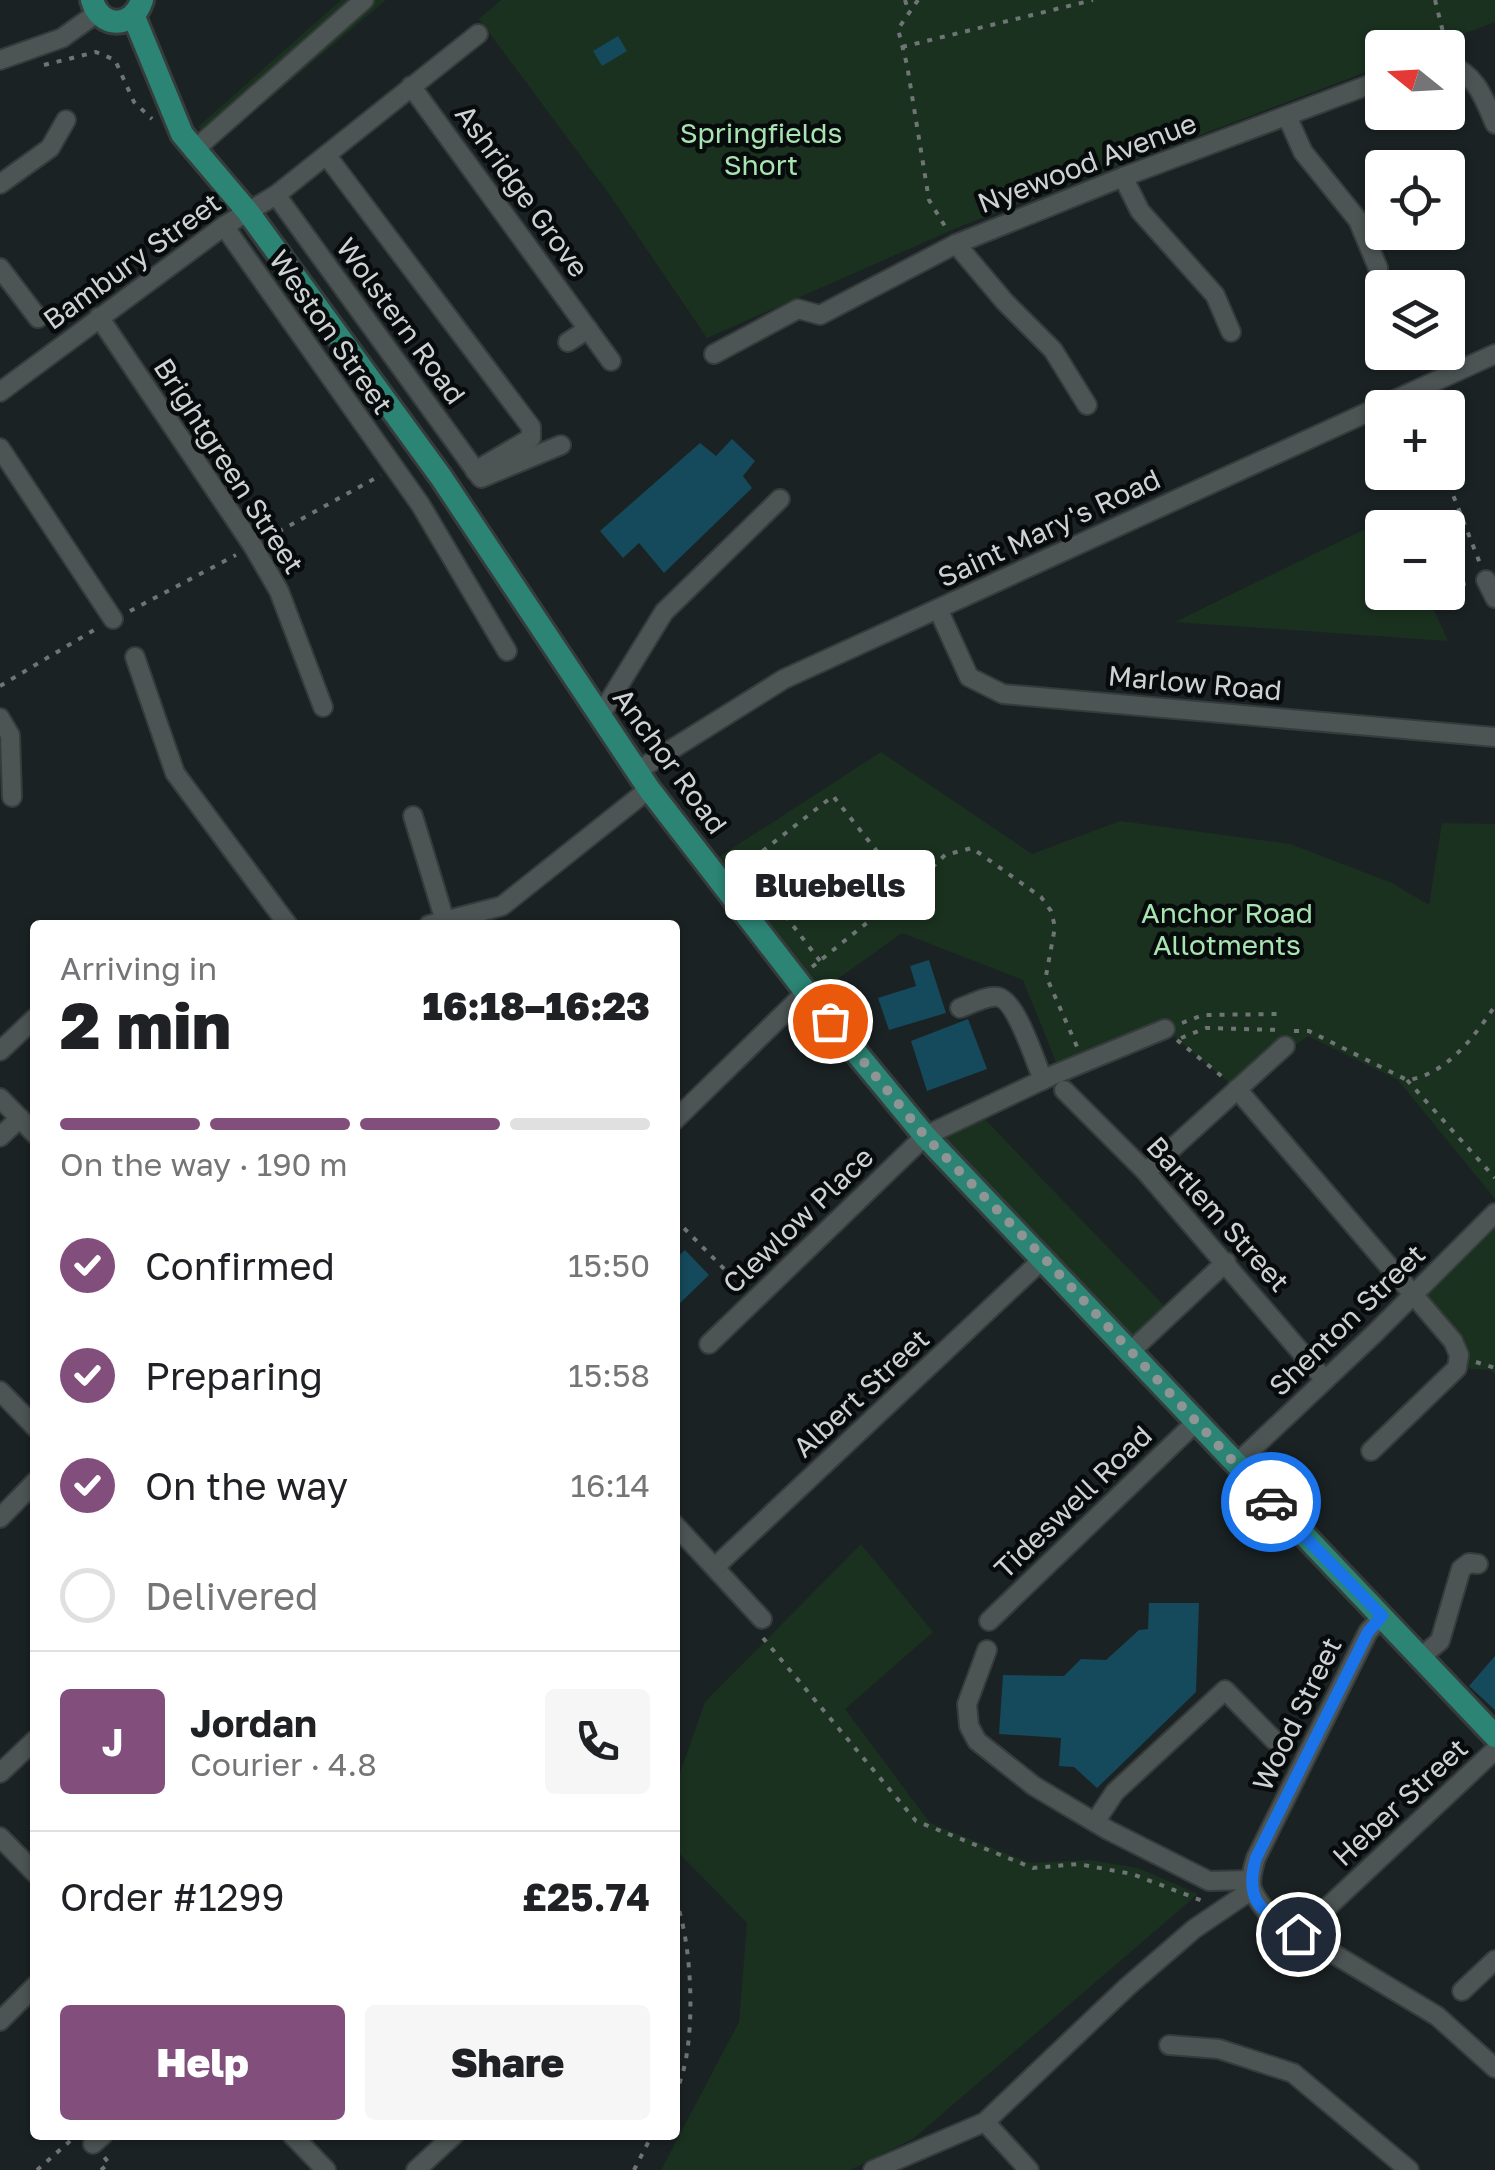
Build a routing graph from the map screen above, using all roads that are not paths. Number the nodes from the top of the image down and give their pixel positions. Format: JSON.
{"nodes":[{"id":1,"x":364,"y":0,"type":"edge"},
{"id":2,"x":94,"y":7,"type":"edge"},
{"id":3,"x":138,"y":8,"type":"edge"},
{"id":4,"x":478,"y":34,"type":"dead end"},
{"id":5,"x":0,"y":60,"type":"edge"},
{"id":6,"x":1465,"y":73,"type":"edge"},
{"id":7,"x":411,"y":86,"type":"junction"},
{"id":8,"x":1365,"y":86,"type":"edge"},
{"id":9,"x":1287,"y":116,"type":"junction"},
{"id":10,"x":66,"y":120,"type":"dead end"},
{"id":11,"x":1495,"y":124,"type":"edge"},
{"id":12,"x":193,"y":151,"type":"junction"},
{"id":13,"x":326,"y":156,"type":"junction"},
{"id":14,"x":1123,"y":177,"type":"junction"},
{"id":15,"x":0,"y":184,"type":"edge"},
{"id":16,"x":276,"y":195,"type":"junction"},
{"id":17,"x":248,"y":212,"type":"junction"},
{"id":18,"x":224,"y":226,"type":"junction"},
{"id":19,"x":956,"y":244,"type":"junction"},
{"id":20,"x":0,"y":268,"type":"edge"},
{"id":21,"x":1378,"y":268,"type":"dead end"},
{"id":22,"x":99,"y":317,"type":"junction"},
{"id":23,"x":38,"y":318,"type":"dead end"},
{"id":24,"x":588,"y":329,"type":"junction"},
{"id":25,"x":1232,"y":332,"type":"dead end"},
{"id":26,"x":568,"y":342,"type":"dead end"},
{"id":27,"x":714,"y":354,"type":"dead end"},
{"id":28,"x":1495,"y":354,"type":"edge"},
{"id":29,"x":611,"y":361,"type":"dead end"},
{"id":30,"x":0,"y":392,"type":"edge"},
{"id":31,"x":1086,"y":405,"type":"dead end"},
{"id":32,"x":561,"y":445,"type":"dead end"},
{"id":33,"x":0,"y":448,"type":"edge"},
{"id":34,"x":478,"y":475,"type":"junction"},
{"id":35,"x":780,"y":500,"type":"dead end"},
{"id":36,"x":1486,"y":580,"type":"road end"},
{"id":37,"x":1495,"y":598,"type":"edge"},
{"id":38,"x":938,"y":609,"type":"junction"},
{"id":39,"x":113,"y":619,"type":"dead end"},
{"id":40,"x":507,"y":651,"type":"dead end"},
{"id":41,"x":136,"y":657,"type":"dead end"},
{"id":42,"x":323,"y":707,"type":"dead end"},
{"id":43,"x":600,"y":716,"type":"junction"},
{"id":44,"x":0,"y":718,"type":"edge"},
{"id":45,"x":1495,"y":737,"type":"edge"},
{"id":46,"x":642,"y":780,"type":"junction"},
{"id":47,"x":12,"y":797,"type":"dead end"},
{"id":48,"x":413,"y":816,"type":"dead end"},
{"id":49,"x":284,"y":920,"type":"edge"},
{"id":50,"x":436,"y":920,"type":"edge"},
{"id":51,"x":448,"y":920,"type":"edge"},
{"id":52,"x":801,"y":986,"type":"junction"},
{"id":53,"x":960,"y":1008,"type":"dead end"},
{"id":54,"x":30,"y":1023,"type":"edge"},
{"id":55,"x":1170,"y":1034,"type":"road end"},
{"id":56,"x":1285,"y":1046,"type":"dead end"},
{"id":57,"x":0,"y":1051,"type":"edge"},
{"id":58,"x":1043,"y":1080,"type":"junction"},
{"id":59,"x":1238,"y":1089,"type":"junction"},
{"id":60,"x":1064,"y":1090,"type":"dead end"},
{"id":61,"x":0,"y":1098,"type":"edge"},
{"id":62,"x":680,"y":1106,"type":"edge"},
{"id":63,"x":20,"y":1118,"type":"junction"},
{"id":64,"x":30,"y":1129,"type":"edge"},
{"id":65,"x":925,"y":1136,"type":"junction"},
{"id":66,"x":0,"y":1137,"type":"edge"},
{"id":67,"x":1146,"y":1172,"type":"junction"},
{"id":68,"x":1495,"y":1214,"type":"edge"},
{"id":69,"x":1044,"y":1258,"type":"junction"},
{"id":70,"x":1226,"y":1262,"type":"junction"},
{"id":71,"x":1413,"y":1296,"type":"junction"},
{"id":72,"x":709,"y":1344,"type":"dead end"},
{"id":73,"x":1130,"y":1352,"type":"junction"},
{"id":74,"x":1326,"y":1380,"type":"junction"},
{"id":75,"x":0,"y":1391,"type":"edge"},
{"id":76,"x":30,"y":1422,"type":"edge"},
{"id":77,"x":1196,"y":1422,"type":"junction"},
{"id":78,"x":1370,"y":1451,"type":"dead end"},
{"id":79,"x":1235,"y":1465,"type":"junction"},
{"id":80,"x":30,"y":1487,"type":"edge"},
{"id":81,"x":0,"y":1518,"type":"edge"},
{"id":82,"x":680,"y":1530,"type":"edge"},
{"id":83,"x":1478,"y":1564,"type":"dead end"},
{"id":84,"x":715,"y":1567,"type":"junction"},
{"id":85,"x":1382,"y":1616,"type":"junction"},
{"id":86,"x":762,"y":1619,"type":"road end"},
{"id":87,"x":989,"y":1621,"type":"dead end"},
{"id":88,"x":988,"y":1650,"type":"dead end"},
{"id":89,"x":1420,"y":1658,"type":"junction"},
{"id":90,"x":1495,"y":1736,"type":"edge"},
{"id":91,"x":1274,"y":1740,"type":"dead end"},
{"id":92,"x":30,"y":1745,"type":"edge"},
{"id":93,"x":1495,"y":1750,"type":"edge"},
{"id":94,"x":0,"y":1773,"type":"edge"},
{"id":95,"x":1095,"y":1822,"type":"junction"},
{"id":96,"x":0,"y":1837,"type":"edge"},
{"id":97,"x":30,"y":1868,"type":"edge"},
{"id":98,"x":1250,"y":1886,"type":"junction"},
{"id":99,"x":1298,"y":1934,"type":"junction"},
{"id":100,"x":1495,"y":1960,"type":"edge"},
{"id":101,"x":30,"y":1991,"type":"edge"},
{"id":102,"x":1462,"y":1991,"type":"dead end"},
{"id":103,"x":0,"y":2020,"type":"edge"},
{"id":104,"x":1169,"y":2045,"type":"dead end"},
{"id":105,"x":1495,"y":2068,"type":"edge"},
{"id":106,"x":985,"y":2122,"type":"junction"},
{"id":107,"x":296,"y":2140,"type":"edge"},
{"id":108,"x":449,"y":2140,"type":"edge"},
{"id":109,"x":319,"y":2168,"type":"edge"},
{"id":110,"x":416,"y":2170,"type":"edge"},
{"id":111,"x":873,"y":2170,"type":"edge"},
{"id":112,"x":1029,"y":2170,"type":"edge"},
{"id":113,"x":1409,"y":2170,"type":"edge"}],
"edges":[{"from":1,"to":12,"type":"street"},
{"from":2,"to":3,"type":"main road","name":"Anchor Road"},
{"from":2,"to":5,"type":"street"},
{"from":3,"to":12,"type":"main road","name":"Anchor Road"},
{"from":4,"to":7,"type":"street","name":"Bambury Street"},
{"from":6,"to":11,"type":"street"},
{"from":7,"to":13,"type":"street","name":"Bambury Street"},
{"from":7,"to":24,"type":"street","name":"Ashridge Grove"},
{"from":8,"to":9,"type":"street","name":"Nyewood Avenue"},
{"from":9,"to":14,"type":"street","name":"Nyewood Avenue"},
{"from":9,"to":21,"type":"street"},
{"from":10,"to":15,"type":"street"},
{"from":12,"to":17,"type":"main road","name":"Anchor Road"},
{"from":13,"to":16,"type":"street","name":"Bambury Street"},
{"from":13,"to":34,"type":"street"},
{"from":14,"to":19,"type":"street","name":"Nyewood Avenue"},
{"from":14,"to":25,"type":"street"},
{"from":16,"to":17,"type":"street","name":"Bambury Street"},
{"from":16,"to":34,"type":"street","name":"Wolstern Road"},
{"from":17,"to":18,"type":"street","name":"Bambury Street"},
{"from":17,"to":43,"type":"main road","name":"Anchor Road"},
{"from":18,"to":22,"type":"street","name":"Bambury Street"},
{"from":18,"to":40,"type":"street","name":"Weston Street"},
{"from":19,"to":27,"type":"street","name":"Nyewood Avenue"},
{"from":19,"to":31,"type":"street"},
{"from":20,"to":23,"type":"street"},
{"from":22,"to":30,"type":"street","name":"Bambury Street"},
{"from":22,"to":42,"type":"street","name":"Brightgreen Street"},
{"from":24,"to":26,"type":"street"},
{"from":24,"to":29,"type":"street","name":"Ashridge Grove"},
{"from":28,"to":38,"type":"street","name":"Saint Mary's Road"},
{"from":32,"to":34,"type":"street"},
{"from":33,"to":39,"type":"street"},
{"from":35,"to":43,"type":"street"},
{"from":36,"to":37,"type":"street"},
{"from":38,"to":45,"type":"street","name":"Marlow Road"},
{"from":38,"to":46,"type":"street","name":"Saint Mary's Road"},
{"from":41,"to":49,"type":"street"},
{"from":43,"to":46,"type":"main road","name":"Anchor Road"},
{"from":44,"to":47,"type":"street"},
{"from":46,"to":51,"type":"street","name":"Saint Mary's Road"},
{"from":46,"to":52,"type":"main road","name":"Anchor Road"},
{"from":48,"to":50,"type":"street"},
{"from":52,"to":62,"type":"street"},
{"from":52,"to":65,"type":"main road","name":"Anchor Road"},
{"from":53,"to":58,"type":"street"},
{"from":54,"to":57,"type":"street"},
{"from":55,"to":58,"type":"street","name":"Clewlow Place"},
{"from":56,"to":59,"type":"street"},
{"from":58,"to":65,"type":"street","name":"Clewlow Place"},
{"from":59,"to":67,"type":"street"},
{"from":59,"to":71,"type":"street"},
{"from":60,"to":67,"type":"street","name":"Bartlem Street"},
{"from":61,"to":63,"type":"street"},
{"from":63,"to":64,"type":"street"},
{"from":63,"to":66,"type":"street"},
{"from":65,"to":69,"type":"main road","name":"Anchor Road"},
{"from":65,"to":72,"type":"street","name":"Clewlow Place"},
{"from":67,"to":70,"type":"street","name":"Bartlem Street"},
{"from":68,"to":71,"type":"street","name":"Shenton Street"},
{"from":69,"to":73,"type":"main road","name":"Anchor Road"},
{"from":69,"to":84,"type":"street","name":"Albert Street"},
{"from":70,"to":73,"type":"street"},
{"from":70,"to":74,"type":"street","name":"Bartlem Street"},
{"from":71,"to":74,"type":"street","name":"Shenton Street"},
{"from":71,"to":78,"type":"street"},
{"from":73,"to":77,"type":"main road","name":"Anchor Road"},
{"from":74,"to":79,"type":"street","name":"Shenton Street"},
{"from":75,"to":76,"type":"street"},
{"from":77,"to":79,"type":"main road","name":"Anchor Road"},
{"from":77,"to":87,"type":"street","name":"Tideswell Road"},
{"from":79,"to":85,"type":"main road","name":"Anchor Road"},
{"from":80,"to":81,"type":"street"},
{"from":82,"to":84,"type":"street"},
{"from":83,"to":89,"type":"street"},
{"from":84,"to":86,"type":"street"},
{"from":85,"to":89,"type":"main road","name":"Anchor Road"},
{"from":85,"to":98,"type":"street","name":"Wood Street"},
{"from":88,"to":95,"type":"street"},
{"from":89,"to":90,"type":"main road","name":"Anchor Road"},
{"from":91,"to":95,"type":"street"},
{"from":92,"to":94,"type":"street"},
{"from":93,"to":99,"type":"street","name":"Heber Street"},
{"from":95,"to":98,"type":"street"},
{"from":96,"to":97,"type":"street"},
{"from":98,"to":99,"type":"street"},
{"from":98,"to":106,"type":"street"},
{"from":99,"to":105,"type":"street"},
{"from":100,"to":102,"type":"street"},
{"from":101,"to":103,"type":"street"},
{"from":104,"to":113,"type":"street"},
{"from":106,"to":111,"type":"street"},
{"from":106,"to":112,"type":"street"},
{"from":107,"to":109,"type":"street"},
{"from":108,"to":110,"type":"street"}]}
